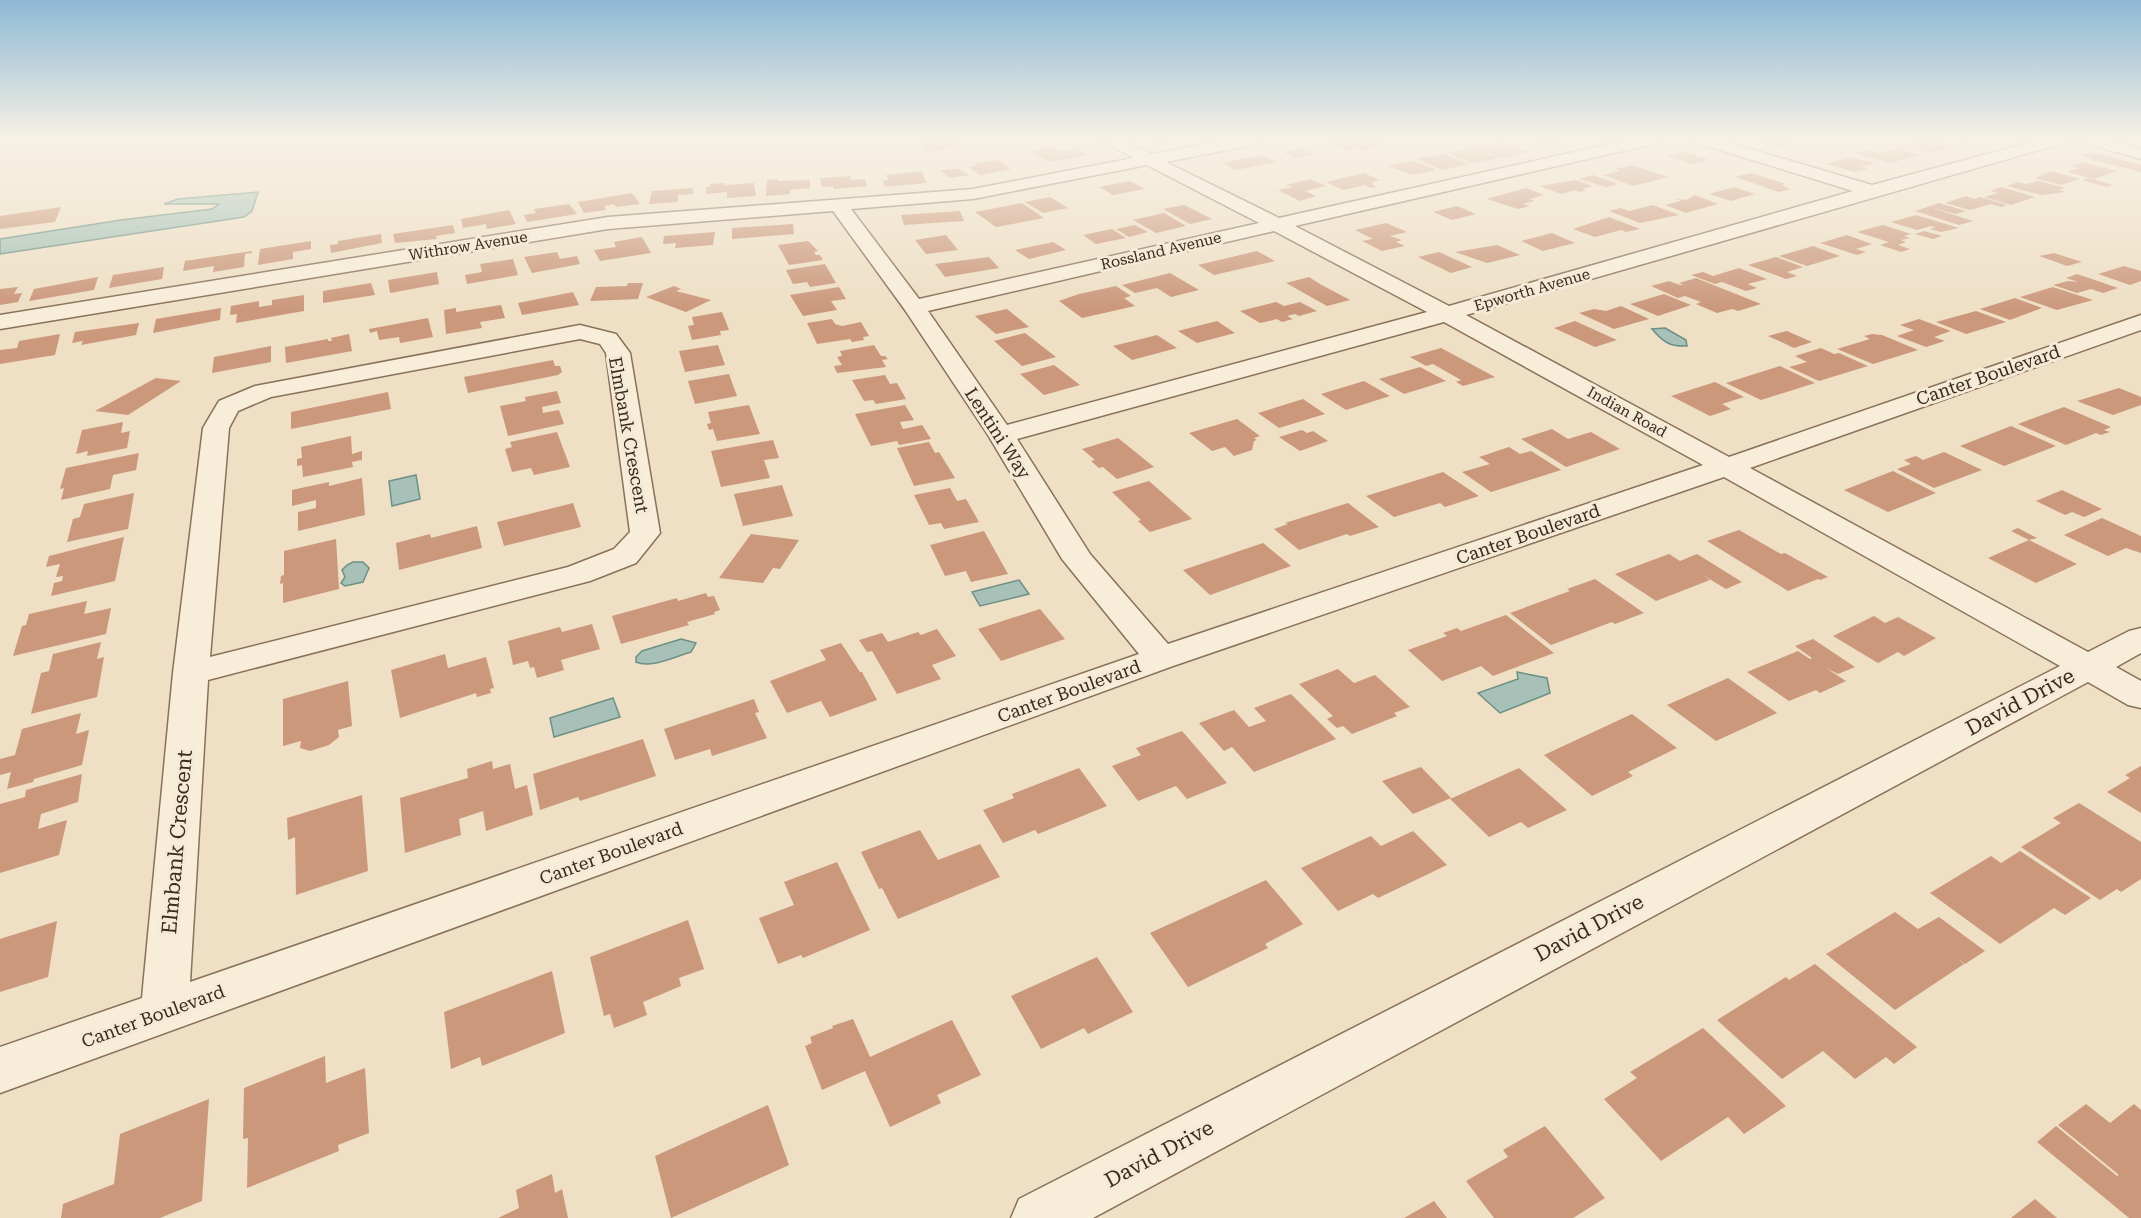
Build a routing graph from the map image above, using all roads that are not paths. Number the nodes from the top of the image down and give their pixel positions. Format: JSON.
{"nodes":[{"id":1,"x":952,"y":196,"type":"edge"},
{"id":2,"x":1221,"y":196,"type":"edge"},
{"id":3,"x":1405,"y":196,"type":"edge"},
{"id":4,"x":1855,"y":196,"type":"edge"},
{"id":5,"x":839,"y":206,"type":"junction"},
{"id":6,"x":1278,"y":225,"type":"junction"},
{"id":7,"x":914,"y":307,"type":"junction"},
{"id":8,"x":1447,"y":314,"type":"junction"},
{"id":9,"x":0,"y":322,"type":"edge"},
{"id":10,"x":2141,"y":322,"type":"edge"},
{"id":11,"x":1001,"y":435,"type":"junction"},
{"id":12,"x":1727,"y":466,"type":"junction"},
{"id":13,"x":2141,"y":639,"type":"edge"},
{"id":14,"x":1161,"y":658,"type":"junction"},
{"id":15,"x":2088,"y":667,"type":"junction"},
{"id":16,"x":191,"y":673,"type":"junction"},
{"id":17,"x":2141,"y":696,"type":"edge"},
{"id":18,"x":164,"y":1012,"type":"junction"},
{"id":19,"x":0,"y":1070,"type":"edge"},
{"id":20,"x":1038,"y":1218,"type":"edge"}],
"edges":[{"from":1,"to":5,"type":"street","name":"Withrow Avenue"},
{"from":2,"to":6,"type":"street","name":"Indian Road"},
{"from":3,"to":6,"type":"street","name":"Rossland Avenue"},
{"from":4,"to":8,"type":"street","name":"Epworth Avenue"},
{"from":5,"to":7,"type":"street","name":"Lentini Way"},
{"from":5,"to":9,"type":"street","name":"Withrow Avenue"},
{"from":6,"to":7,"type":"street","name":"Rossland Avenue"},
{"from":6,"to":8,"type":"street","name":"Indian Road"},
{"from":7,"to":11,"type":"street","name":"Lentini Way"},
{"from":8,"to":11,"type":"street","name":"Epworth Avenue"},
{"from":8,"to":12,"type":"street","name":"Indian Road"},
{"from":10,"to":12,"type":"street","name":"Canter Boulevard"},
{"from":11,"to":14,"type":"street","name":"Lentini Way"},
{"from":12,"to":14,"type":"street","name":"Canter Boulevard"},
{"from":12,"to":15,"type":"street","name":"Indian Road"},
{"from":13,"to":15,"type":"street","name":"David Drive"},
{"from":14,"to":18,"type":"street","name":"Canter Boulevard"},
{"from":15,"to":17,"type":"street","name":"Indian Road"},
{"from":15,"to":20,"type":"street","name":"David Drive"},
{"from":16,"to":16,"type":"street","name":"Elmbank Crescent"},
{"from":16,"to":18,"type":"street","name":"Elmbank Crescent"},
{"from":18,"to":19,"type":"street","name":"Canter Boulevard"}]}
